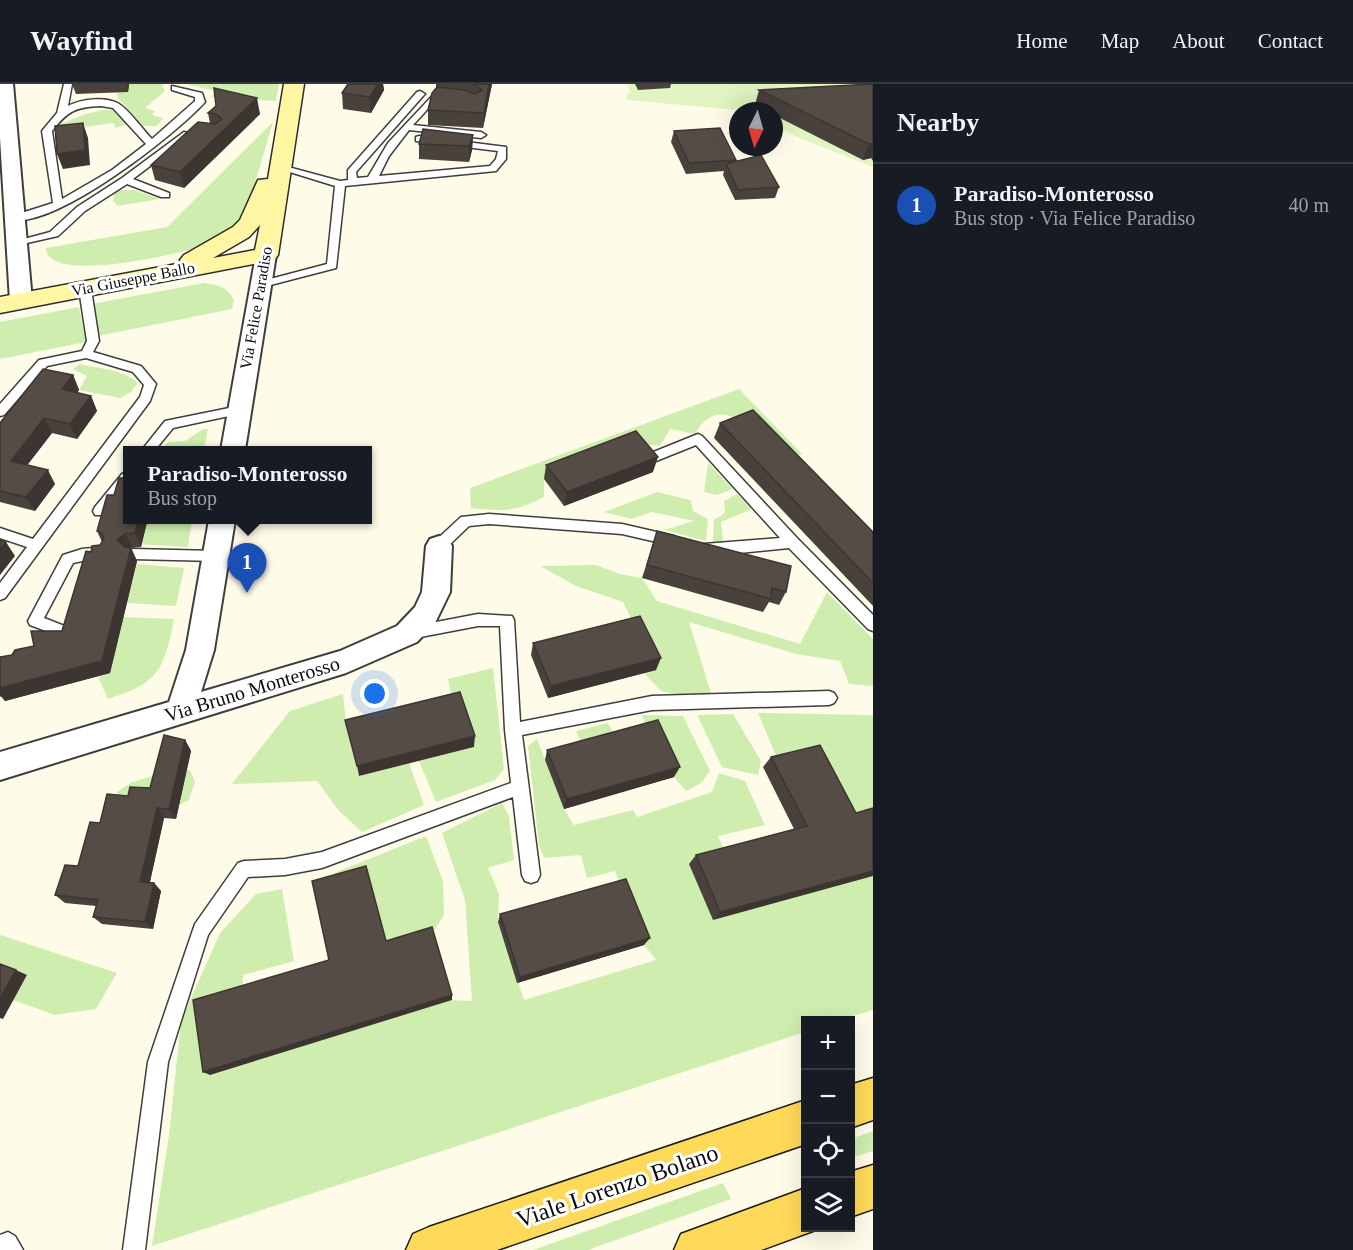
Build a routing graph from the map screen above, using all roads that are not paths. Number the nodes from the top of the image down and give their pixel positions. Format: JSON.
{"nodes":[{"id":1,"x":5,"y":84,"type":"edge"},
{"id":2,"x":68,"y":84,"type":"edge"},
{"id":3,"x":294,"y":84,"type":"edge"},
{"id":4,"x":175,"y":88,"type":"dead end"},
{"id":5,"x":420,"y":94,"type":"dead end"},
{"id":6,"x":456,"y":99,"type":"edge"},
{"id":7,"x":62,"y":113,"type":"junction"},
{"id":8,"x":408,"y":128,"type":"junction"},
{"id":9,"x":200,"y":132,"type":"edge"},
{"id":10,"x":481,"y":135,"type":"edge"},
{"id":11,"x":419,"y":140,"type":"edge"},
{"id":12,"x":152,"y":145,"type":"junction"},
{"id":13,"x":279,"y":166,"type":"junction"},
{"id":14,"x":373,"y":178,"type":"junction"},
{"id":15,"x":126,"y":180,"type":"junction"},
{"id":16,"x":353,"y":182,"type":"junction"},
{"id":17,"x":340,"y":184,"type":"junction"},
{"id":18,"x":165,"y":195,"type":"dead end"},
{"id":19,"x":58,"y":204,"type":"junction"},
{"id":20,"x":16,"y":218,"type":"junction"},
{"id":21,"x":18,"y":242,"type":"junction"},
{"id":22,"x":266,"y":255,"type":"junction"},
{"id":23,"x":172,"y":271,"type":"junction"},
{"id":24,"x":259,"y":285,"type":"junction"},
{"id":25,"x":85,"y":289,"type":"junction"},
{"id":26,"x":10,"y":303,"type":"edge"},
{"id":27,"x":86,"y":354,"type":"junction"},
{"id":28,"x":239,"y":410,"type":"junction"},
{"id":29,"x":0,"y":412,"type":"edge"},
{"id":30,"x":151,"y":446,"type":"edge"},
{"id":31,"x":234,"y":446,"type":"edge"},
{"id":32,"x":656,"y":456,"type":"edge"},
{"id":33,"x":123,"y":482,"type":"edge"},
{"id":34,"x":100,"y":511,"type":"edge"},
{"id":35,"x":221,"y":524,"type":"edge"},
{"id":36,"x":0,"y":533,"type":"edge"},
{"id":37,"x":792,"y":542,"type":"junction"},
{"id":38,"x":36,"y":545,"type":"junction"},
{"id":39,"x":439,"y":546,"type":"joint"},
{"id":40,"x":102,"y":552,"type":"edge"},
{"id":41,"x":133,"y":554,"type":"edge"},
{"id":42,"x":216,"y":555,"type":"junction"},
{"id":43,"x":0,"y":594,"type":"edge"},
{"id":44,"x":873,"y":625,"type":"edge"},
{"id":45,"x":62,"y":631,"type":"edge"},
{"id":46,"x":407,"y":634,"type":"junction"},
{"id":47,"x":829,"y":698,"type":"dead end"},
{"id":48,"x":181,"y":711,"type":"junction"},
{"id":49,"x":513,"y":730,"type":"junction"},
{"id":50,"x":0,"y":766,"type":"edge"},
{"id":51,"x":520,"y":787,"type":"junction"},
{"id":52,"x":531,"y":875,"type":"dead end"},
{"id":53,"x":873,"y":1100,"type":"edge"},
{"id":54,"x":855,"y":1105,"type":"edge"},
{"id":55,"x":801,"y":1124,"type":"edge"},
{"id":56,"x":873,"y":1187,"type":"edge"},
{"id":57,"x":855,"y":1193,"type":"edge"},
{"id":58,"x":801,"y":1213,"type":"edge"},
{"id":59,"x":0,"y":1246,"type":"edge"},
{"id":60,"x":12,"y":1250,"type":"edge"},
{"id":61,"x":134,"y":1250,"type":"edge"},
{"id":62,"x":429,"y":1250,"type":"edge"},
{"id":63,"x":697,"y":1250,"type":"edge"}],
"edges":[{"from":1,"to":20,"type":"street"},
{"from":2,"to":7,"type":"lane"},
{"from":3,"to":13,"type":"main road","name":"Via Felice Paradiso"},
{"from":4,"to":12,"type":"lane"},
{"from":5,"to":16,"type":"lane"},
{"from":6,"to":8,"type":"lane"},
{"from":7,"to":12,"type":"lane"},
{"from":7,"to":19,"type":"lane"},
{"from":8,"to":10,"type":"lane"},
{"from":8,"to":14,"type":"lane"},
{"from":9,"to":15,"type":"lane"},
{"from":11,"to":14,"type":"lane"},
{"from":12,"to":19,"type":"lane"},
{"from":13,"to":17,"type":"lane"},
{"from":13,"to":22,"type":"main road","name":"Via Felice Paradiso"},
{"from":13,"to":23,"type":"main road","name":"Via Felice Paradiso"},
{"from":14,"to":16,"type":"lane"},
{"from":15,"to":18,"type":"lane"},
{"from":15,"to":21,"type":"lane"},
{"from":16,"to":17,"type":"lane"},
{"from":17,"to":24,"type":"lane"},
{"from":19,"to":20,"type":"lane"},
{"from":20,"to":21,"type":"street"},
{"from":21,"to":26,"type":"street"},
{"from":22,"to":23,"type":"main road","name":"Via Giuseppe Ballo"},
{"from":22,"to":24,"type":"street","name":"Via Felice Paradiso"},
{"from":23,"to":25,"type":"main road","name":"Via Giuseppe Ballo"},
{"from":24,"to":28,"type":"street","name":"Via Felice Paradiso"},
{"from":25,"to":26,"type":"main road","name":"Via Giuseppe Ballo"},
{"from":25,"to":27,"type":"lane"},
{"from":27,"to":29,"type":"lane"},
{"from":27,"to":38,"type":"lane"},
{"from":28,"to":30,"type":"lane"},
{"from":28,"to":31,"type":"street","name":"Via Felice Paradiso"},
{"from":32,"to":37,"type":"lane"},
{"from":33,"to":34,"type":"lane"},
{"from":35,"to":42,"type":"street"},
{"from":36,"to":38,"type":"lane"},
{"from":37,"to":39,"type":"lane"},
{"from":37,"to":44,"type":"lane"},
{"from":38,"to":43,"type":"lane"},
{"from":39,"to":46,"type":"street","name":"Via Bruno Monterosso"},
{"from":40,"to":45,"type":"lane"},
{"from":41,"to":42,"type":"lane"},
{"from":42,"to":48,"type":"street"},
{"from":46,"to":48,"type":"street","name":"Via Bruno Monterosso"},
{"from":46,"to":49,"type":"lane"},
{"from":47,"to":49,"type":"lane"},
{"from":48,"to":50,"type":"street","name":"Via Bruno Monterosso"},
{"from":49,"to":51,"type":"lane"},
{"from":51,"to":52,"type":"lane"},
{"from":51,"to":61,"type":"lane"},
{"from":53,"to":54,"type":"main road"},
{"from":55,"to":62,"type":"main road","name":"Viale Lorenzo Bolano"},
{"from":56,"to":57,"type":"main road"},
{"from":58,"to":63,"type":"main road"},
{"from":59,"to":60,"type":"lane"}]}
